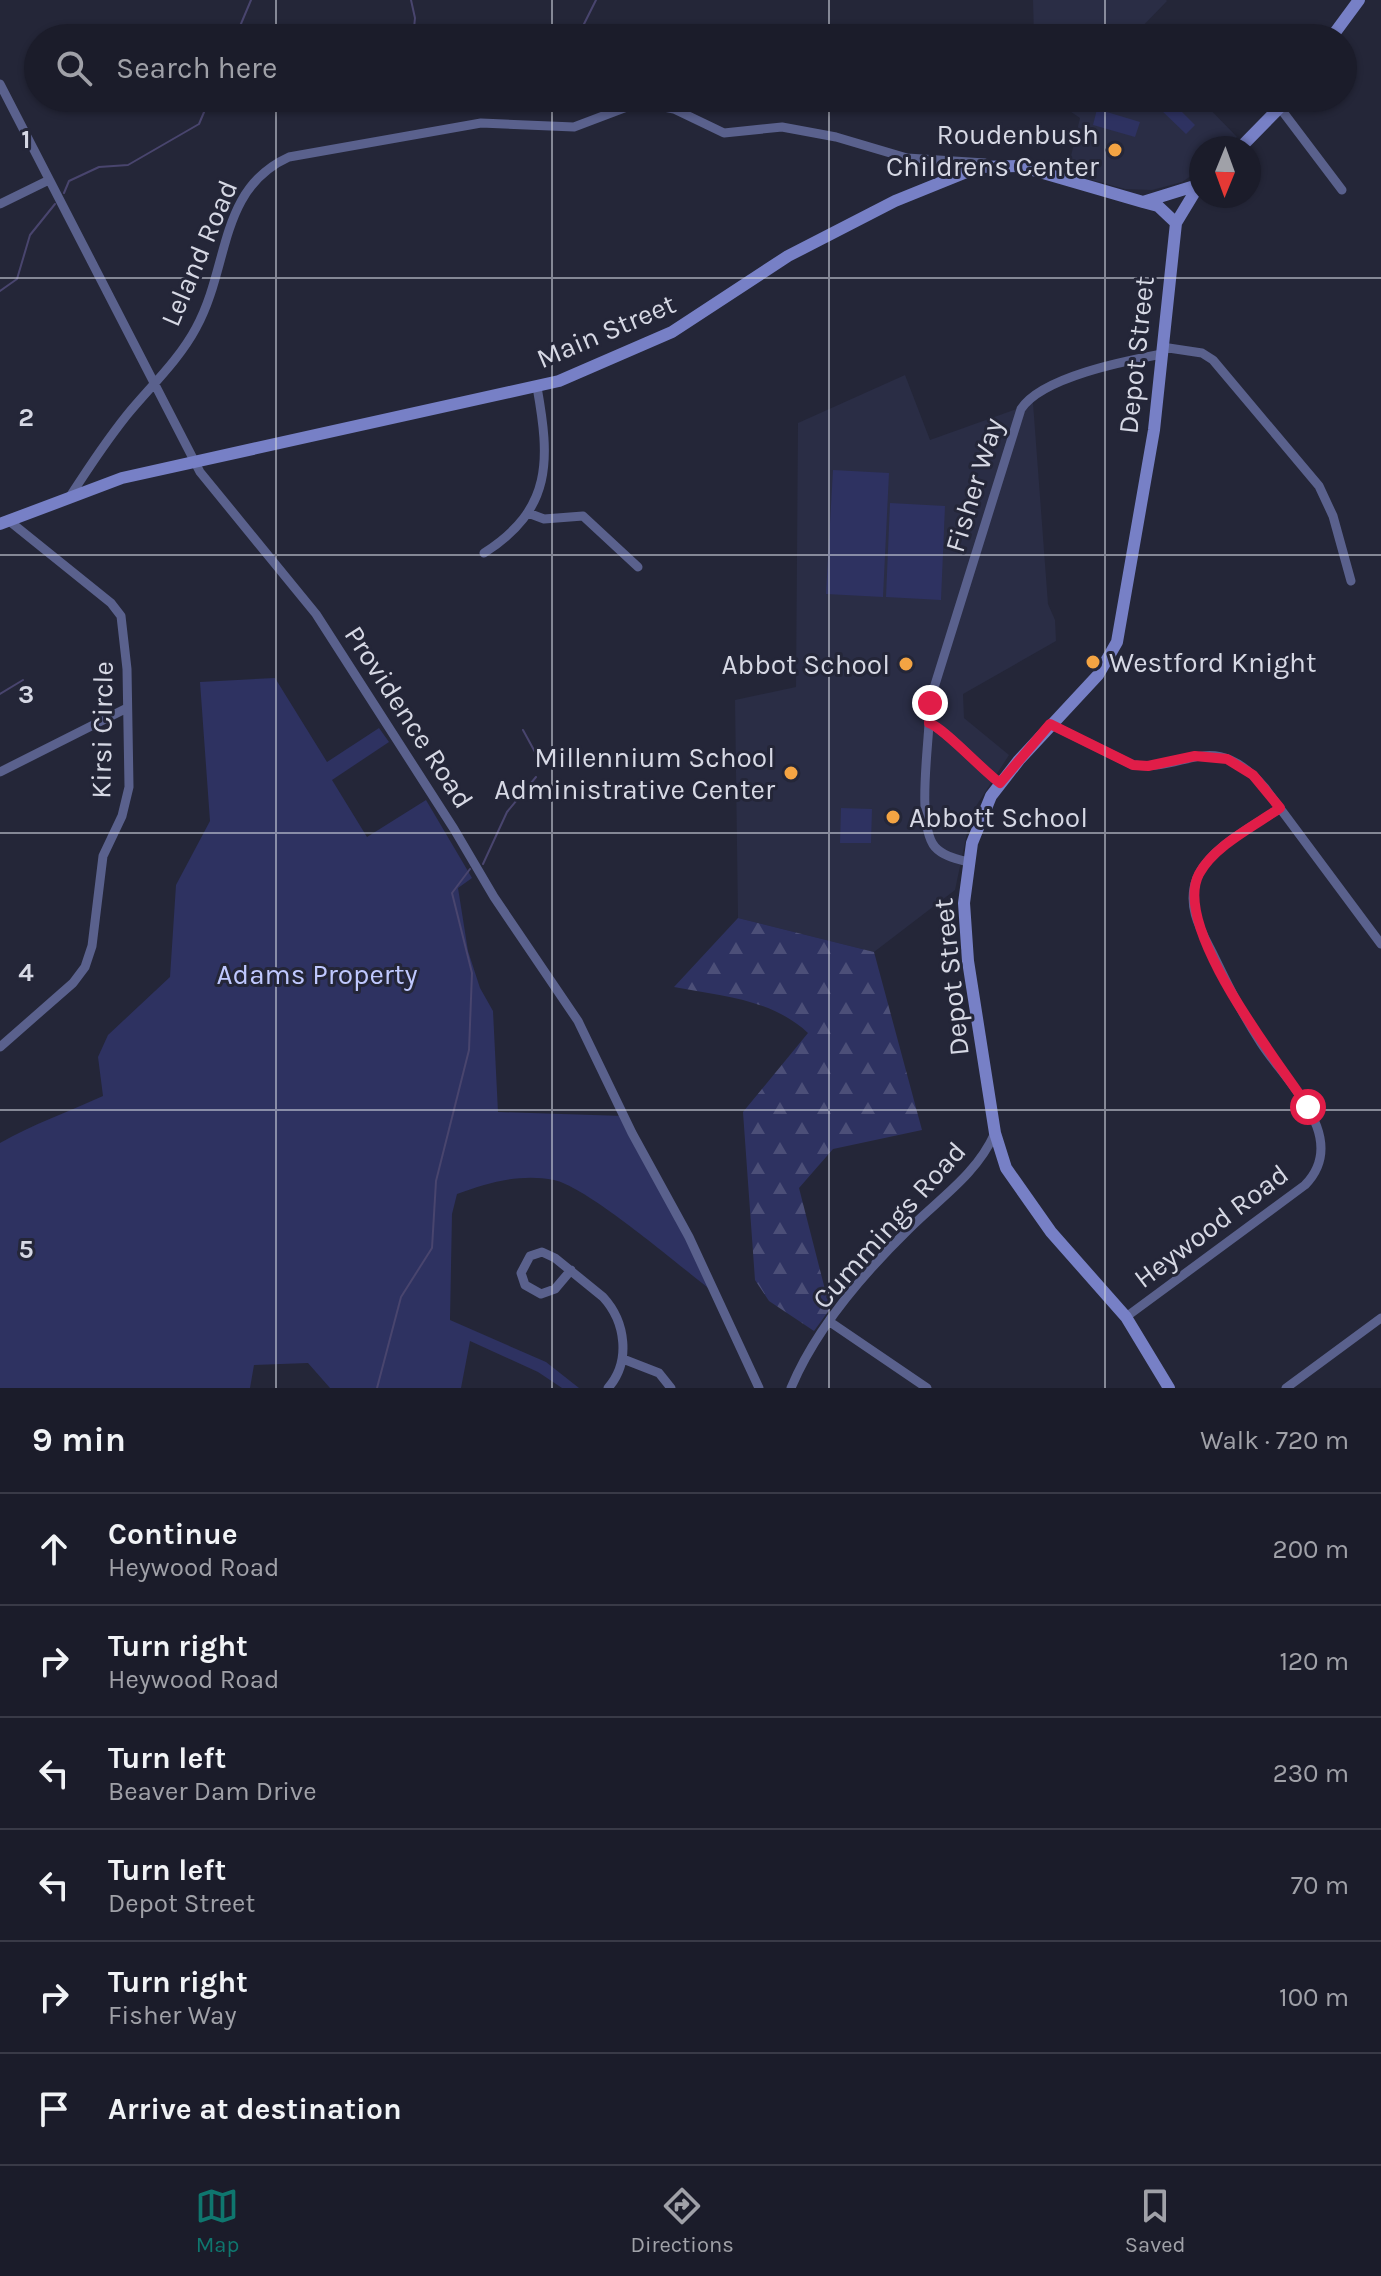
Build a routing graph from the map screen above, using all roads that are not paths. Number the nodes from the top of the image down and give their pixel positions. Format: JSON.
{"nodes":[{"id":1,"x":1359,"y":0,"type":"edge"},
{"id":2,"x":1341,"y":24,"type":"edge"},
{"id":3,"x":0,"y":84,"type":"edge"},
{"id":4,"x":616,"y":112,"type":"edge"},
{"id":5,"x":680,"y":112,"type":"edge"},
{"id":6,"x":1275,"y":112,"type":"edge"},
{"id":7,"x":1290,"y":112,"type":"edge"},
{"id":8,"x":1252,"y":136,"type":"edge"},
{"id":9,"x":993,"y":165,"type":"junction"},
{"id":10,"x":49,"y":180,"type":"junction"},
{"id":11,"x":1189,"y":188,"type":"edge"},
{"id":12,"x":1342,"y":190,"type":"dead end"},
{"id":13,"x":1189,"y":199,"type":"edge"},
{"id":14,"x":1143,"y":202,"type":"junction"},
{"id":15,"x":0,"y":204,"type":"edge"},
{"id":16,"x":1176,"y":223,"type":"junction"},
{"id":17,"x":1162,"y":350,"type":"junction"},
{"id":18,"x":153,"y":384,"type":"junction"},
{"id":19,"x":537,"y":387,"type":"junction"},
{"id":20,"x":196,"y":464,"type":"junction"},
{"id":21,"x":71,"y":495,"type":"junction"},
{"id":22,"x":528,"y":513,"type":"junction"},
{"id":23,"x":4,"y":522,"type":"edge"},
{"id":24,"x":484,"y":553,"type":"dead end"},
{"id":25,"x":638,"y":567,"type":"dead end"},
{"id":26,"x":1351,"y":581,"type":"dead end"},
{"id":27,"x":127,"y":708,"type":"junction"},
{"id":28,"x":929,"y":723,"type":"junction"},
{"id":29,"x":1050,"y":724,"type":"junction"},
{"id":30,"x":0,"y":772,"type":"edge"},
{"id":31,"x":1000,"y":783,"type":"junction"},
{"id":32,"x":1280,"y":808,"type":"junction"},
{"id":33,"x":968,"y":862,"type":"junction"},
{"id":34,"x":1381,"y":944,"type":"edge"},
{"id":35,"x":0,"y":1047,"type":"edge"},
{"id":36,"x":995,"y":1133,"type":"junction"},
{"id":37,"x":571,"y":1270,"type":"junction"},
{"id":38,"x":1126,"y":1317,"type":"junction"},
{"id":39,"x":1381,"y":1318,"type":"edge"},
{"id":40,"x":830,"y":1322,"type":"junction"},
{"id":41,"x":623,"y":1359,"type":"junction"},
{"id":42,"x":608,"y":1388,"type":"edge"},
{"id":43,"x":671,"y":1388,"type":"edge"},
{"id":44,"x":759,"y":1388,"type":"edge"},
{"id":45,"x":791,"y":1388,"type":"edge"},
{"id":46,"x":927,"y":1388,"type":"edge"},
{"id":47,"x":1169,"y":1388,"type":"edge"},
{"id":48,"x":1286,"y":1388,"type":"edge"}],
"edges":[{"from":1,"to":2,"type":"main road"},
{"from":3,"to":10,"type":"street","name":"Providence Road"},
{"from":4,"to":18,"type":"street","name":"Leland Road"},
{"from":5,"to":9,"type":"street","name":"Leland Road"},
{"from":6,"to":8,"type":"main road"},
{"from":7,"to":12,"type":"street"},
{"from":9,"to":14,"type":"main road","name":"Main Street"},
{"from":9,"to":19,"type":"main road","name":"Main Street"},
{"from":10,"to":15,"type":"street"},
{"from":10,"to":18,"type":"street","name":"Providence Road"},
{"from":11,"to":14,"type":"main road"},
{"from":13,"to":16,"type":"main road","name":"Depot Street"},
{"from":14,"to":16,"type":"main road"},
{"from":16,"to":17,"type":"main road","name":"Depot Street"},
{"from":17,"to":26,"type":"street"},
{"from":17,"to":28,"type":"street","name":"Fisher Way"},
{"from":17,"to":29,"type":"main road","name":"Depot Street"},
{"from":18,"to":20,"type":"street","name":"Providence Road"},
{"from":18,"to":21,"type":"street","name":"Leland Road"},
{"from":19,"to":20,"type":"main road","name":"Main Street"},
{"from":19,"to":22,"type":"street"},
{"from":20,"to":21,"type":"main road","name":"Main Street"},
{"from":20,"to":44,"type":"street","name":"Providence Road"},
{"from":21,"to":23,"type":"main road","name":"Main Street"},
{"from":22,"to":24,"type":"street"},
{"from":22,"to":25,"type":"street"},
{"from":23,"to":27,"type":"street","name":"Kirsi Circle"},
{"from":27,"to":30,"type":"street"},
{"from":27,"to":35,"type":"street","name":"Kirsi Circle"},
{"from":28,"to":31,"type":"street"},
{"from":28,"to":33,"type":"street","name":"Fisher Way"},
{"from":29,"to":31,"type":"main road","name":"Depot Street"},
{"from":29,"to":32,"type":"street"},
{"from":31,"to":33,"type":"main road","name":"Depot Street"},
{"from":32,"to":34,"type":"street"},
{"from":32,"to":38,"type":"street","name":"Heywood Road"},
{"from":33,"to":36,"type":"main road","name":"Depot Street"},
{"from":36,"to":38,"type":"main road","name":"Depot Street"},
{"from":36,"to":40,"type":"street","name":"Cummings Road"},
{"from":37,"to":37,"type":"street"},
{"from":37,"to":41,"type":"street"},
{"from":38,"to":47,"type":"main road","name":"Depot Street"},
{"from":39,"to":48,"type":"street"},
{"from":40,"to":45,"type":"street","name":"Cummings Road"},
{"from":40,"to":46,"type":"street"},
{"from":41,"to":42,"type":"street"},
{"from":41,"to":43,"type":"street"}]}
